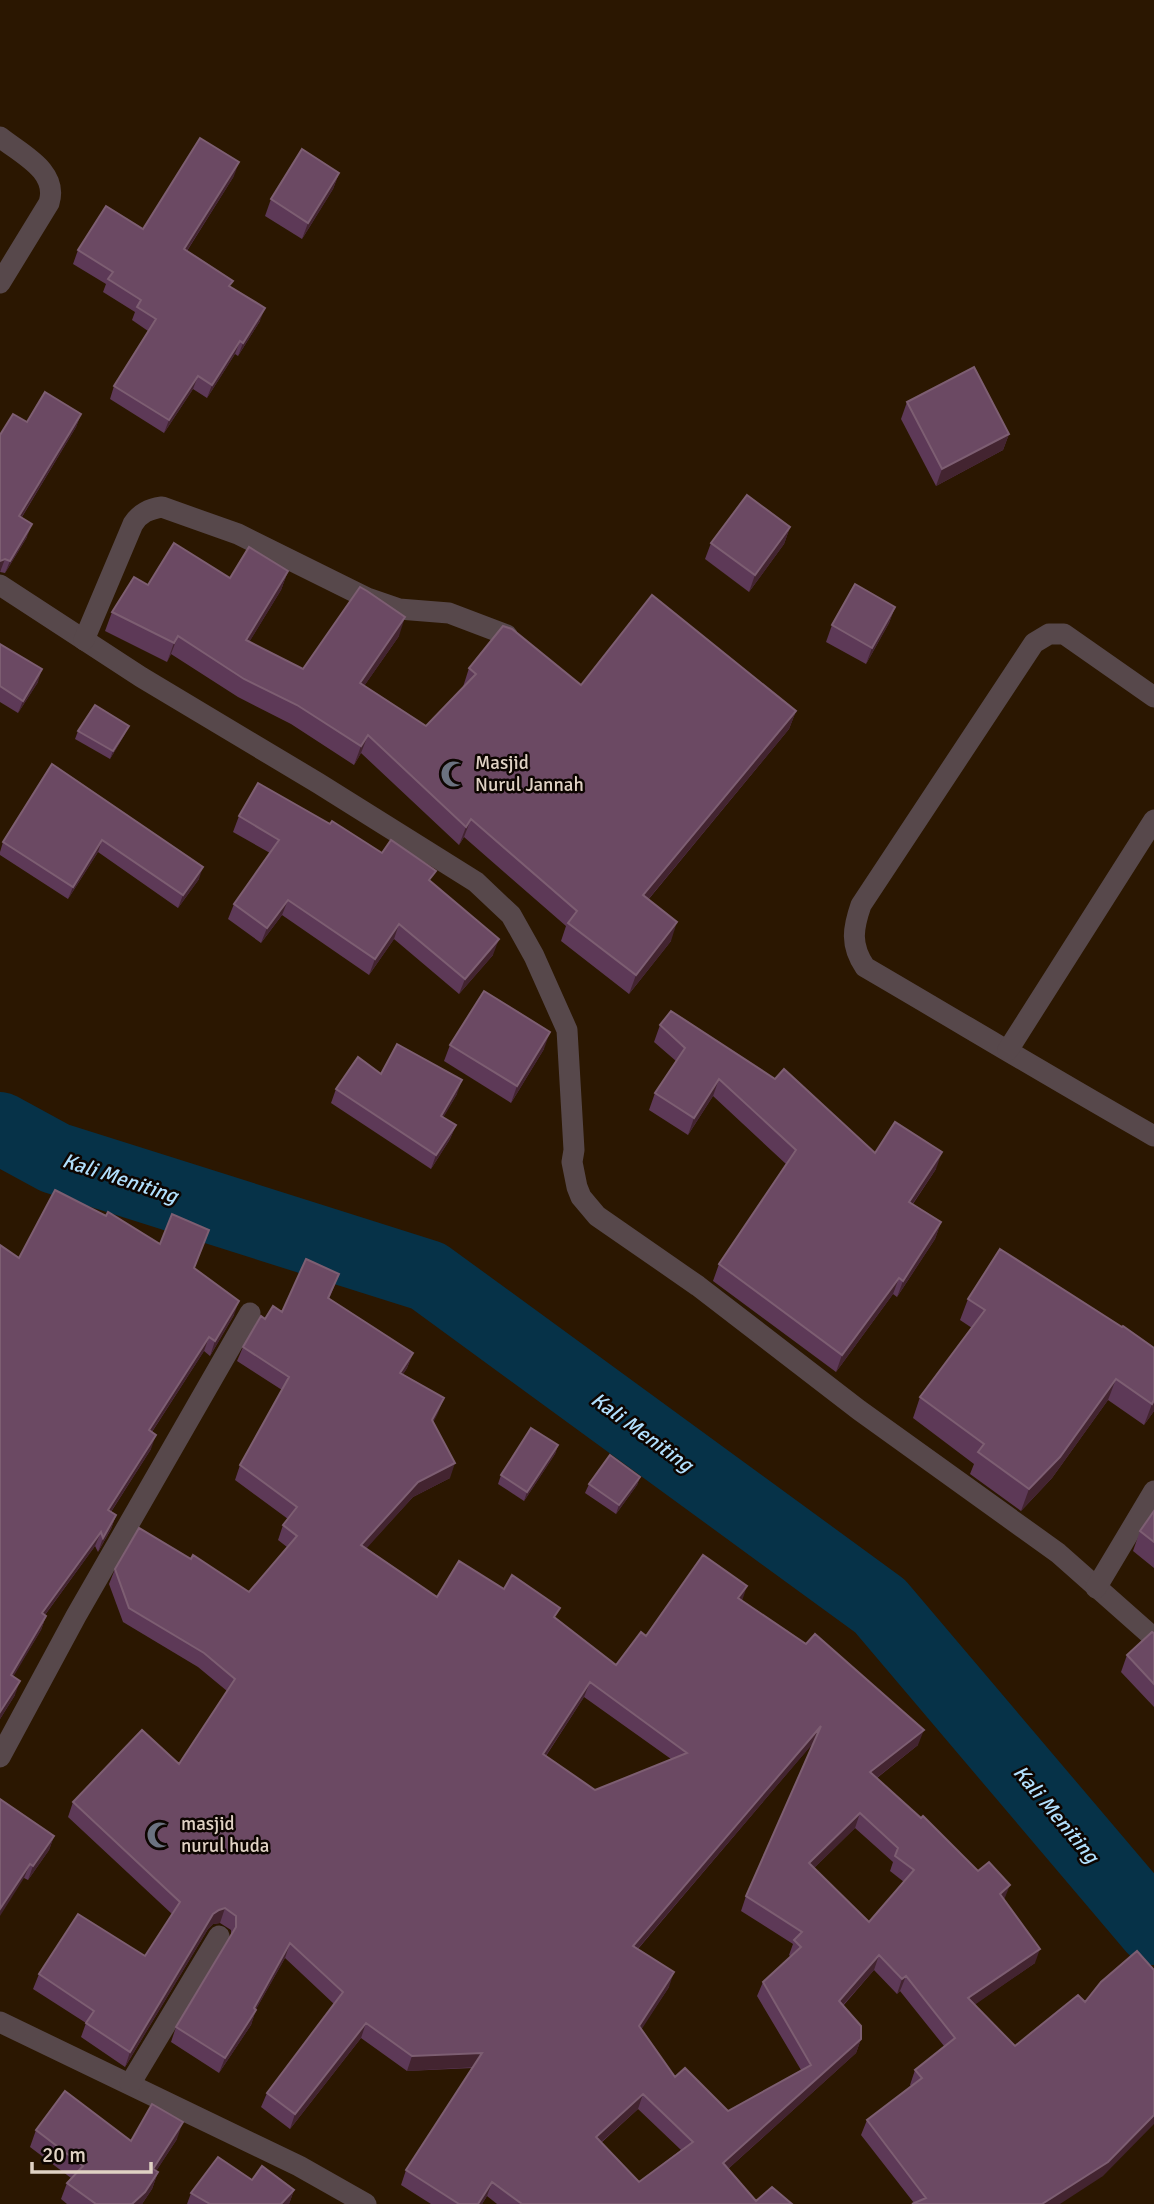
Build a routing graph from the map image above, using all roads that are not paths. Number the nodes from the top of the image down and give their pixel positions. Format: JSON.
{"nodes":[{"id":1,"x":0,"y":137,"type":"edge"},
{"id":2,"x":0,"y":283,"type":"edge"},
{"id":3,"x":0,"y":584,"type":"edge"},
{"id":4,"x":507,"y":635,"type":"edge"},
{"id":5,"x":84,"y":640,"type":"junction"},
{"id":6,"x":1154,"y":697,"type":"edge"},
{"id":7,"x":1154,"y":820,"type":"edge"},
{"id":8,"x":1008,"y":1050,"type":"junction"},
{"id":9,"x":1154,"y":1136,"type":"edge"},
{"id":10,"x":250,"y":1313,"type":"dead end"},
{"id":11,"x":1154,"y":1491,"type":"edge"},
{"id":12,"x":1096,"y":1588,"type":"junction"},
{"id":13,"x":1154,"y":1638,"type":"edge"},
{"id":14,"x":0,"y":1757,"type":"edge"},
{"id":15,"x":219,"y":1936,"type":"dead end"},
{"id":16,"x":0,"y":2022,"type":"edge"},
{"id":17,"x":130,"y":2084,"type":"junction"},
{"id":18,"x":366,"y":2204,"type":"edge"}],
"edges":[{"from":1,"to":2,"type":"street"},
{"from":3,"to":5,"type":"street"},
{"from":4,"to":5,"type":"street"},
{"from":5,"to":12,"type":"street"},
{"from":6,"to":8,"type":"street"},
{"from":7,"to":8,"type":"street"},
{"from":8,"to":9,"type":"street"},
{"from":10,"to":14,"type":"street"},
{"from":11,"to":12,"type":"street"},
{"from":12,"to":13,"type":"street"},
{"from":15,"to":17,"type":"street"},
{"from":16,"to":17,"type":"street"},
{"from":17,"to":18,"type":"street"}]}
